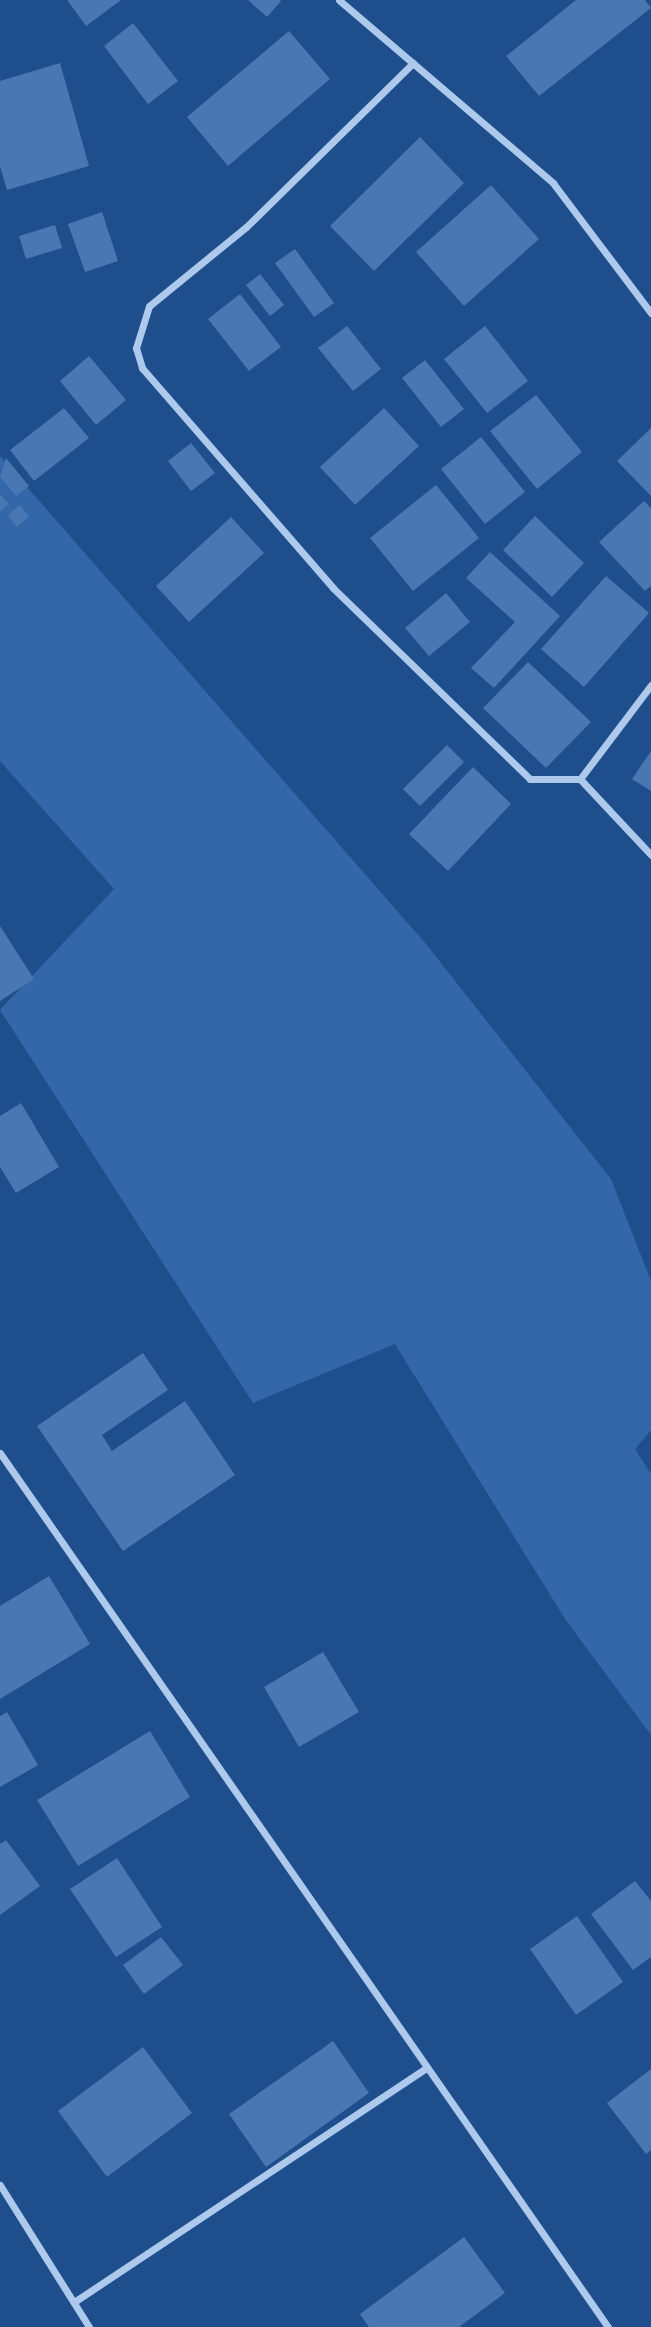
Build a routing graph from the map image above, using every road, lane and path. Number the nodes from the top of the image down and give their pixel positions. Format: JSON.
{"nodes":[{"id":1,"x":339,"y":0,"type":"edge"},
{"id":2,"x":413,"y":63,"type":"junction"},
{"id":3,"x":651,"y":313,"type":"edge"},
{"id":4,"x":651,"y":685,"type":"edge"},
{"id":5,"x":580,"y":779,"type":"junction"},
{"id":6,"x":651,"y":855,"type":"edge"},
{"id":7,"x":0,"y":1453,"type":"edge"},
{"id":8,"x":425,"y":2069,"type":"junction"},
{"id":9,"x":0,"y":2185,"type":"edge"},
{"id":10,"x":74,"y":2302,"type":"junction"},
{"id":11,"x":89,"y":2327,"type":"edge"},
{"id":12,"x":608,"y":2327,"type":"edge"}],
"edges":[{"from":1,"to":2,"type":"street"},
{"from":2,"to":3,"type":"street"},
{"from":2,"to":5,"type":"street"},
{"from":4,"to":5,"type":"street"},
{"from":5,"to":6,"type":"street"},
{"from":7,"to":8,"type":"street"},
{"from":8,"to":10,"type":"street"},
{"from":8,"to":12,"type":"street"},
{"from":9,"to":10,"type":"street"},
{"from":10,"to":11,"type":"street"}]}
